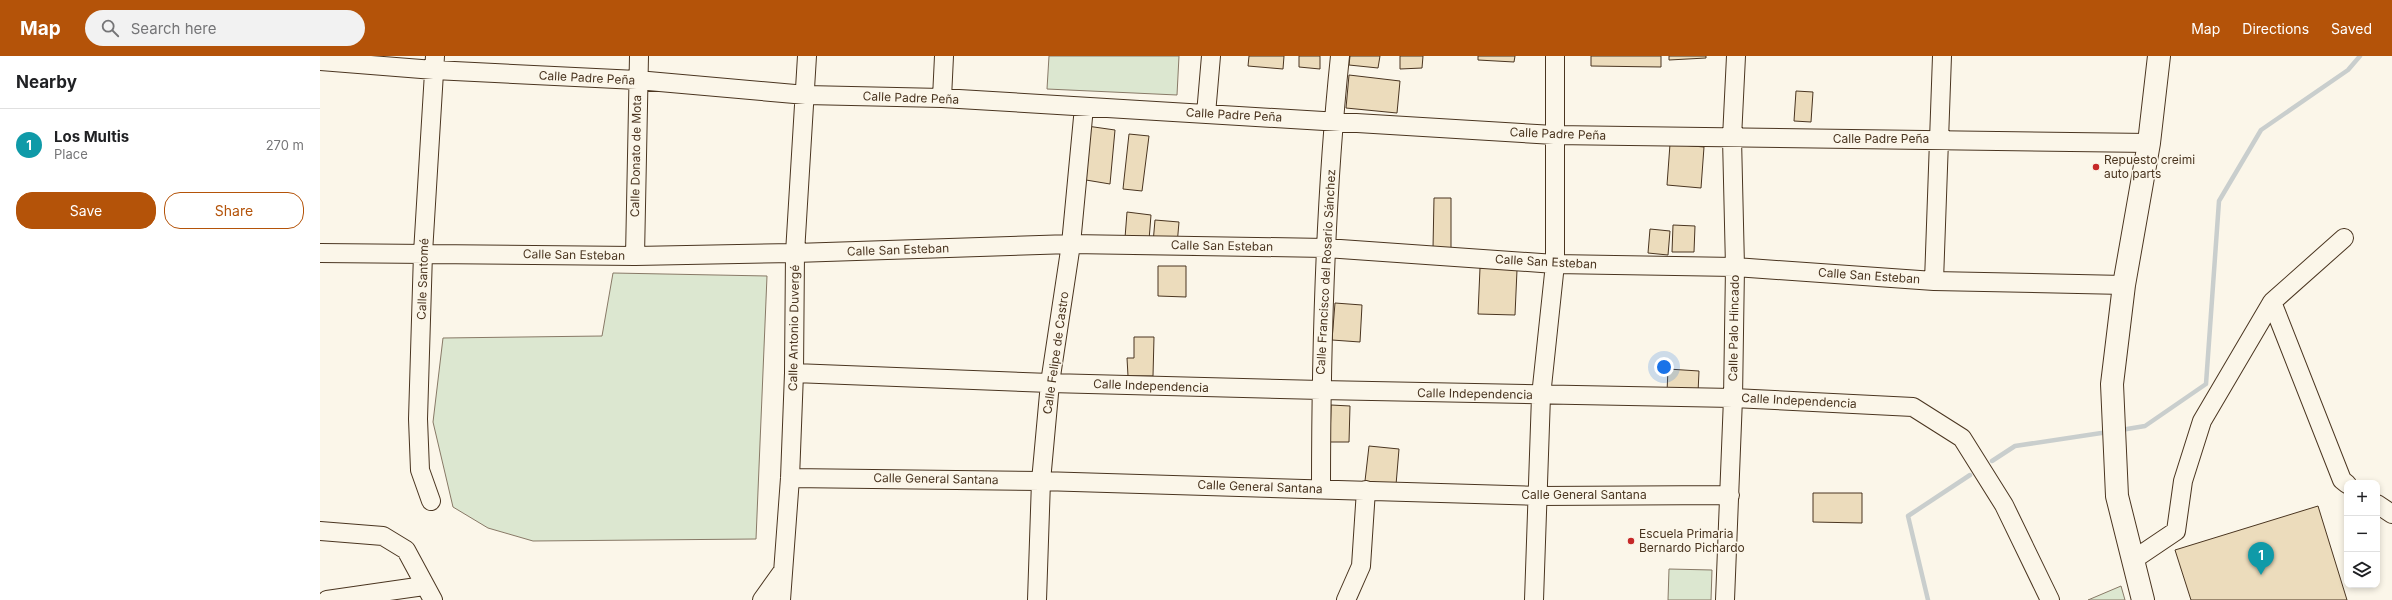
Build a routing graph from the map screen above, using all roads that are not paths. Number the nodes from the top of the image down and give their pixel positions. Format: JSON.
{"nodes":[{"id":1,"x":639,"y":56,"type":"edge"},
{"id":2,"x":807,"y":56,"type":"edge"},
{"id":3,"x":944,"y":56,"type":"edge"},
{"id":4,"x":1211,"y":56,"type":"edge"},
{"id":5,"x":1340,"y":56,"type":"edge"},
{"id":6,"x":1555,"y":56,"type":"edge"},
{"id":7,"x":1736,"y":56,"type":"edge"},
{"id":8,"x":1942,"y":56,"type":"edge"},
{"id":9,"x":2159,"y":56,"type":"edge"},
{"id":10,"x":320,"y":61,"type":"edge"},
{"id":11,"x":435,"y":63,"type":"edge"},
{"id":12,"x":637,"y":80,"type":"junction"},
{"id":13,"x":806,"y":95,"type":"junction"},
{"id":14,"x":942,"y":98,"type":"junction"},
{"id":15,"x":1084,"y":106,"type":"junction"},
{"id":16,"x":1206,"y":114,"type":"junction"},
{"id":17,"x":1333,"y":121,"type":"junction"},
{"id":18,"x":1554,"y":135,"type":"junction"},
{"id":19,"x":1732,"y":138,"type":"junction"},
{"id":20,"x":1939,"y":139,"type":"junction"},
{"id":21,"x":2149,"y":143,"type":"junction"},
{"id":22,"x":2344,"y":238,"type":"dead end"},
{"id":23,"x":1071,"y":244,"type":"junction"},
{"id":24,"x":1326,"y":248,"type":"junction"},
{"id":25,"x":320,"y":253,"type":"edge"},
{"id":26,"x":423,"y":253,"type":"junction"},
{"id":27,"x":795,"y":253,"type":"junction"},
{"id":28,"x":635,"y":256,"type":"junction"},
{"id":29,"x":1555,"y":264,"type":"junction"},
{"id":30,"x":1735,"y":267,"type":"junction"},
{"id":31,"x":1934,"y":281,"type":"junction"},
{"id":32,"x":2124,"y":285,"type":"junction"},
{"id":33,"x":2272,"y":302,"type":"junction"},
{"id":34,"x":794,"y":373,"type":"junction"},
{"id":35,"x":1050,"y":383,"type":"junction"},
{"id":36,"x":1321,"y":390,"type":"junction"},
{"id":37,"x":1541,"y":396,"type":"junction"},
{"id":38,"x":1733,"y":398,"type":"junction"},
{"id":39,"x":790,"y":478,"type":"junction"},
{"id":40,"x":1041,"y":481,"type":"junction"},
{"id":41,"x":2344,"y":482,"type":"edge"},
{"id":42,"x":1321,"y":489,"type":"junction"},
{"id":43,"x":1366,"y":490,"type":"junction"},
{"id":44,"x":1730,"y":495,"type":"junction"},
{"id":45,"x":1539,"y":496,"type":"junction"},
{"id":46,"x":431,"y":501,"type":"dead end"},
{"id":47,"x":2380,"y":506,"type":"edge"},
{"id":48,"x":2392,"y":514,"type":"edge"},
{"id":49,"x":320,"y":531,"type":"edge"},
{"id":50,"x":2133,"y":560,"type":"junction"},
{"id":51,"x":782,"y":572,"type":"junction"},
{"id":52,"x":428,"y":593,"type":"edge"},
{"id":53,"x":327,"y":600,"type":"edge"},
{"id":54,"x":762,"y":600,"type":"edge"},
{"id":55,"x":781,"y":600,"type":"edge"},
{"id":56,"x":1037,"y":600,"type":"edge"},
{"id":57,"x":1346,"y":600,"type":"edge"},
{"id":58,"x":1534,"y":600,"type":"edge"},
{"id":59,"x":1725,"y":600,"type":"edge"},
{"id":60,"x":2050,"y":600,"type":"edge"},
{"id":61,"x":2143,"y":600,"type":"edge"}],
"edges":[{"from":1,"to":12,"type":"street","name":"Calle Donato de Mota"},
{"from":2,"to":13,"type":"street","name":"Calle Antonio Duvergé"},
{"from":3,"to":14,"type":"street"},
{"from":4,"to":16,"type":"street"},
{"from":5,"to":17,"type":"street","name":"Calle Francisco del Rosario Sánchez"},
{"from":6,"to":18,"type":"street"},
{"from":7,"to":19,"type":"street","name":"Calle Palo Hincado"},
{"from":8,"to":20,"type":"street"},
{"from":9,"to":21,"type":"main road"},
{"from":10,"to":11,"type":"street","name":"Calle Padre Peña"},
{"from":11,"to":12,"type":"street","name":"Calle Padre Peña"},
{"from":11,"to":26,"type":"street","name":"Calle Santomé"},
{"from":12,"to":13,"type":"street","name":"Calle Padre Peña"},
{"from":12,"to":28,"type":"street","name":"Calle Donato de Mota"},
{"from":13,"to":14,"type":"street","name":"Calle Padre Peña"},
{"from":13,"to":27,"type":"street","name":"Calle Antonio Duvergé"},
{"from":14,"to":15,"type":"street","name":"Calle Padre Peña"},
{"from":15,"to":16,"type":"street","name":"Calle Padre Peña"},
{"from":15,"to":23,"type":"street","name":"Calle Felipe de Castro"},
{"from":16,"to":17,"type":"street","name":"Calle Padre Peña"},
{"from":17,"to":18,"type":"street","name":"Calle Padre Peña"},
{"from":17,"to":24,"type":"street","name":"Calle Francisco del Rosario Sánchez"},
{"from":18,"to":19,"type":"street","name":"Calle Padre Peña"},
{"from":18,"to":29,"type":"street"},
{"from":19,"to":20,"type":"street","name":"Calle Padre Peña"},
{"from":19,"to":30,"type":"street","name":"Calle Palo Hincado"},
{"from":20,"to":21,"type":"street","name":"Calle Padre Peña"},
{"from":20,"to":31,"type":"street"},
{"from":21,"to":32,"type":"main road"},
{"from":22,"to":33,"type":"street"},
{"from":23,"to":24,"type":"street","name":"Calle San Esteban"},
{"from":23,"to":27,"type":"street","name":"Calle San Esteban"},
{"from":23,"to":35,"type":"street","name":"Calle Felipe de Castro"},
{"from":24,"to":29,"type":"street","name":"Calle San Esteban"},
{"from":24,"to":36,"type":"street","name":"Calle Francisco del Rosario Sánchez"},
{"from":25,"to":26,"type":"street","name":"Calle San Esteban"},
{"from":26,"to":28,"type":"street","name":"Calle San Esteban"},
{"from":26,"to":46,"type":"street","name":"Calle Santomé"},
{"from":27,"to":28,"type":"street","name":"Calle San Esteban"},
{"from":27,"to":34,"type":"street","name":"Calle Antonio Duvergé"},
{"from":29,"to":30,"type":"street","name":"Calle San Esteban"},
{"from":29,"to":37,"type":"street"},
{"from":30,"to":31,"type":"street","name":"Calle San Esteban"},
{"from":30,"to":38,"type":"street","name":"Calle Palo Hincado"},
{"from":31,"to":32,"type":"street","name":"Calle San Esteban"},
{"from":32,"to":50,"type":"main road"},
{"from":33,"to":41,"type":"street"},
{"from":33,"to":50,"type":"street"},
{"from":34,"to":35,"type":"street","name":"Calle Independencia"},
{"from":34,"to":39,"type":"street","name":"Calle Antonio Duvergé"},
{"from":35,"to":36,"type":"street","name":"Calle Independencia"},
{"from":35,"to":40,"type":"street","name":"Calle Felipe de Castro"},
{"from":36,"to":37,"type":"street","name":"Calle Independencia"},
{"from":36,"to":42,"type":"street","name":"Calle Francisco del Rosario Sánchez"},
{"from":37,"to":38,"type":"street","name":"Calle Independencia"},
{"from":37,"to":45,"type":"street"},
{"from":38,"to":44,"type":"street","name":"Calle Palo Hincado"},
{"from":38,"to":60,"type":"street","name":"Calle Independencia"},
{"from":39,"to":40,"type":"street","name":"Calle General Santana"},
{"from":39,"to":51,"type":"street","name":"Calle Antonio Duvergé"},
{"from":40,"to":42,"type":"street","name":"Calle General Santana"},
{"from":40,"to":56,"type":"street","name":"Calle Felipe de Castro"},
{"from":42,"to":43,"type":"street","name":"Calle General Santana"},
{"from":43,"to":45,"type":"street","name":"Calle General Santana"},
{"from":43,"to":57,"type":"street"},
{"from":44,"to":45,"type":"street","name":"Calle General Santana"},
{"from":44,"to":59,"type":"street","name":"Calle Palo Hincado"},
{"from":45,"to":58,"type":"street"},
{"from":47,"to":48,"type":"street"},
{"from":49,"to":52,"type":"street"},
{"from":50,"to":61,"type":"main road"},
{"from":51,"to":54,"type":"street"},
{"from":51,"to":55,"type":"street","name":"Calle Antonio Duvergé"},
{"from":52,"to":53,"type":"street"}]}
